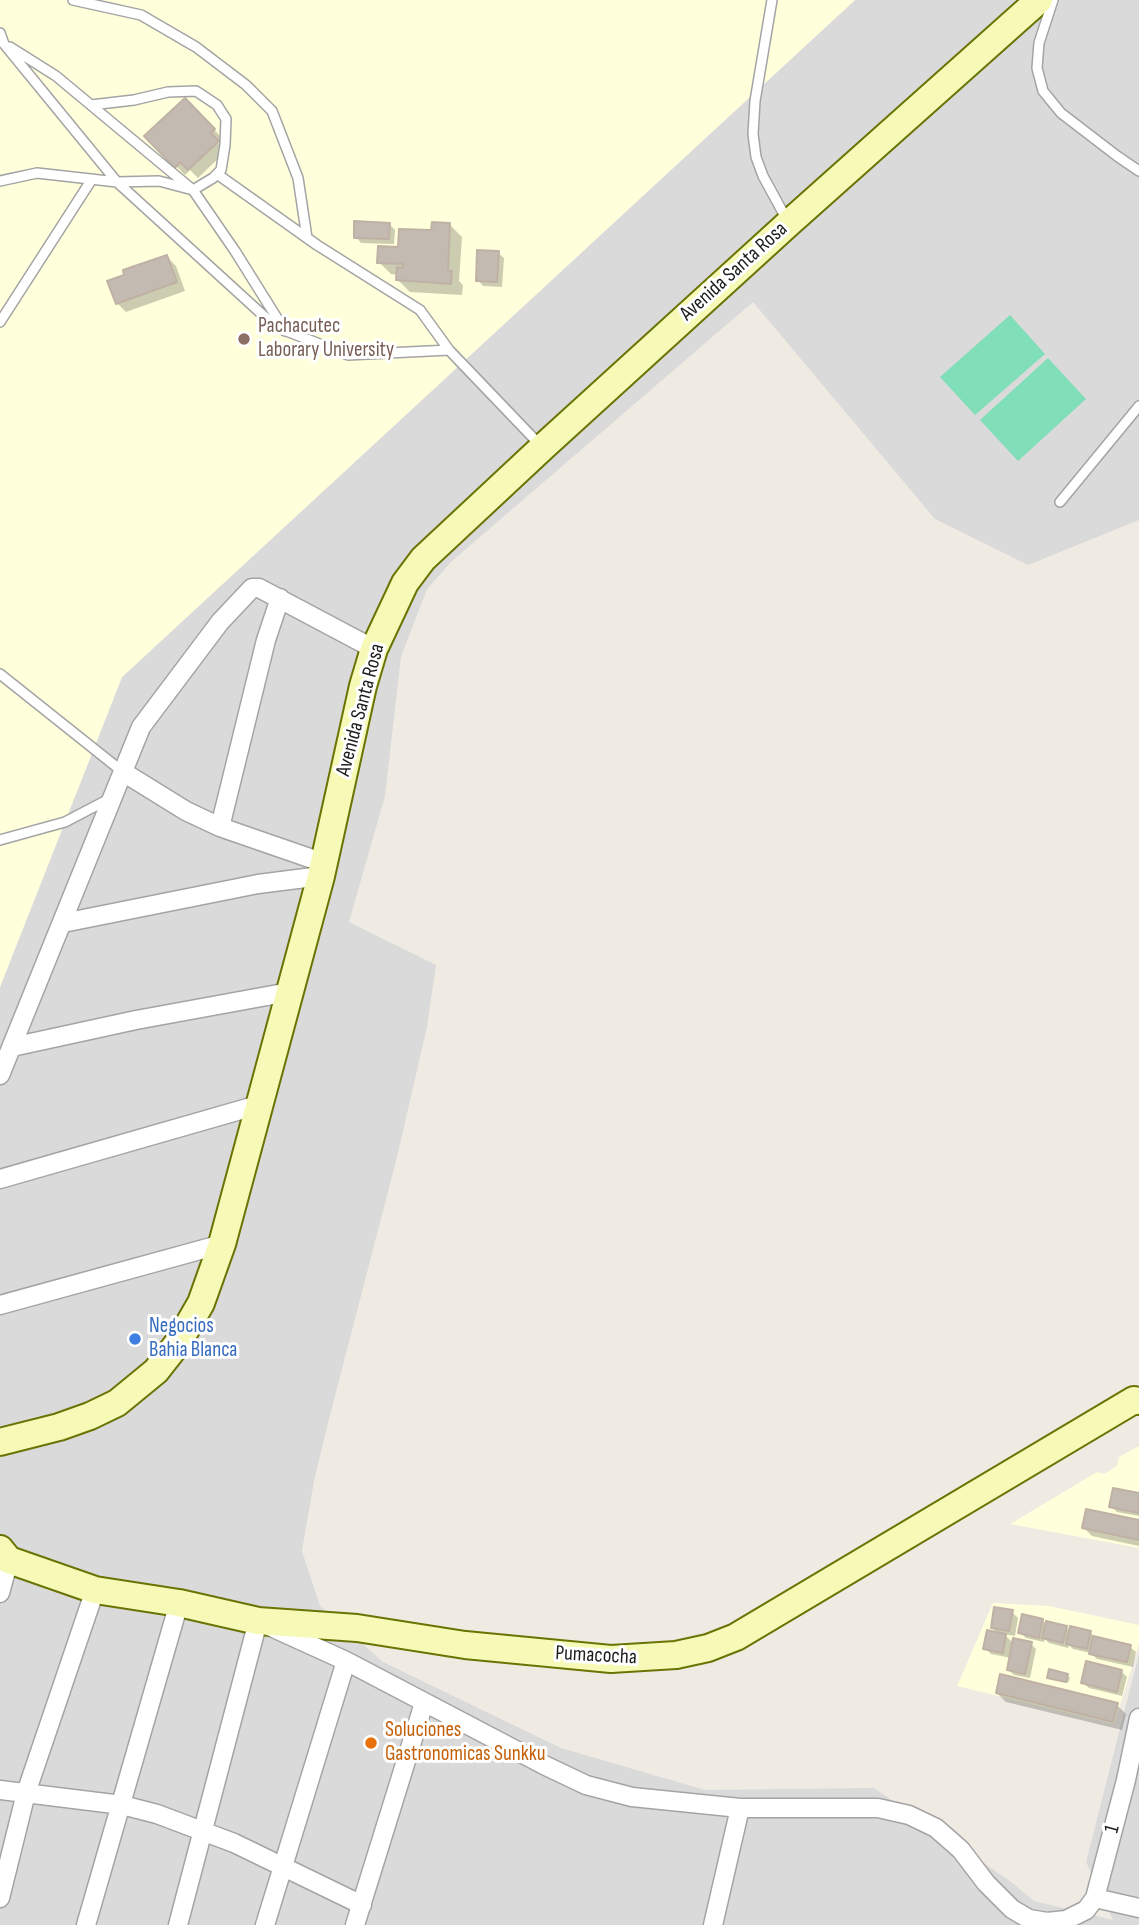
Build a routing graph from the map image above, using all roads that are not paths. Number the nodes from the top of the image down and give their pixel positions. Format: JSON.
{"nodes":[{"id":1,"x":73,"y":0,"type":"edge"},
{"id":2,"x":772,"y":0,"type":"edge"},
{"id":3,"x":1053,"y":0,"type":"edge"},
{"id":4,"x":1026,"y":4,"type":"edge"},
{"id":5,"x":0,"y":33,"type":"edge"},
{"id":6,"x":4,"y":44,"type":"junction"},
{"id":7,"x":92,"y":105,"type":"junction"},
{"id":8,"x":1139,"y":171,"type":"edge"},
{"id":9,"x":217,"y":174,"type":"junction"},
{"id":10,"x":92,"y":179,"type":"junction"},
{"id":11,"x":0,"y":181,"type":"edge"},
{"id":12,"x":117,"y":182,"type":"junction"},
{"id":13,"x":193,"y":190,"type":"junction"},
{"id":14,"x":789,"y":223,"type":"junction"},
{"id":15,"x":307,"y":238,"type":"junction"},
{"id":16,"x":0,"y":322,"type":"edge"},
{"id":17,"x":285,"y":331,"type":"junction"},
{"id":18,"x":449,"y":349,"type":"junction"},
{"id":19,"x":1139,"y":406,"type":"edge"},
{"id":20,"x":543,"y":447,"type":"junction"},
{"id":21,"x":1060,"y":502,"type":"dead end"},
{"id":22,"x":280,"y":598,"type":"junction"},
{"id":23,"x":374,"y":649,"type":"junction"},
{"id":24,"x":0,"y":674,"type":"edge"},
{"id":25,"x":122,"y":772,"type":"junction"},
{"id":26,"x":110,"y":799,"type":"junction"},
{"id":27,"x":220,"y":827,"type":"junction"},
{"id":28,"x":0,"y":840,"type":"edge"},
{"id":29,"x":322,"y":870,"type":"junction"},
{"id":30,"x":63,"y":923,"type":"junction"},
{"id":31,"x":289,"y":992,"type":"junction"},
{"id":32,"x":12,"y":1047,"type":"junction"},
{"id":33,"x":0,"y":1075,"type":"edge"},
{"id":34,"x":258,"y":1105,"type":"junction"},
{"id":35,"x":0,"y":1179,"type":"edge"},
{"id":36,"x":222,"y":1244,"type":"junction"},
{"id":37,"x":0,"y":1306,"type":"edge"},
{"id":38,"x":1137,"y":1400,"type":"edge"},
{"id":39,"x":0,"y":1442,"type":"edge"},
{"id":40,"x":5,"y":1555,"type":"edge"},
{"id":41,"x":95,"y":1590,"type":"junction"},
{"id":42,"x":0,"y":1593,"type":"edge"},
{"id":43,"x":179,"y":1603,"type":"junction"},
{"id":44,"x":258,"y":1621,"type":"junction"},
{"id":45,"x":346,"y":1661,"type":"junction"},
{"id":46,"x":424,"y":1703,"type":"junction"},
{"id":47,"x":1139,"y":1718,"type":"edge"},
{"id":48,"x":1132,"y":1782,"type":"edge"},
{"id":49,"x":0,"y":1790,"type":"edge"},
{"id":50,"x":26,"y":1793,"type":"junction"},
{"id":51,"x":122,"y":1805,"type":"junction"},
{"id":52,"x":740,"y":1808,"type":"junction"},
{"id":53,"x":203,"y":1832,"type":"junction"},
{"id":54,"x":282,"y":1867,"type":"junction"},
{"id":55,"x":0,"y":1898,"type":"edge"},
{"id":56,"x":1095,"y":1898,"type":"junction"},
{"id":57,"x":362,"y":1905,"type":"junction"},
{"id":58,"x":1139,"y":1908,"type":"edge"},
{"id":59,"x":86,"y":1925,"type":"edge"},
{"id":60,"x":178,"y":1925,"type":"edge"},
{"id":61,"x":265,"y":1925,"type":"edge"},
{"id":62,"x":355,"y":1925,"type":"edge"},
{"id":63,"x":713,"y":1925,"type":"edge"}],
"edges":[{"from":1,"to":15,"type":"lane"},
{"from":2,"to":14,"type":"lane"},
{"from":3,"to":8,"type":"lane"},
{"from":4,"to":14,"type":"street","name":"Avenida Santa Rosa"},
{"from":5,"to":6,"type":"lane"},
{"from":6,"to":7,"type":"lane"},
{"from":6,"to":12,"type":"lane"},
{"from":7,"to":9,"type":"lane"},
{"from":7,"to":13,"type":"lane"},
{"from":9,"to":13,"type":"lane"},
{"from":9,"to":15,"type":"lane"},
{"from":10,"to":11,"type":"lane"},
{"from":10,"to":12,"type":"lane"},
{"from":10,"to":16,"type":"lane"},
{"from":12,"to":13,"type":"lane"},
{"from":12,"to":17,"type":"lane"},
{"from":13,"to":17,"type":"lane"},
{"from":14,"to":20,"type":"street","name":"Avenida Santa Rosa"},
{"from":15,"to":18,"type":"lane"},
{"from":17,"to":18,"type":"lane"},
{"from":18,"to":20,"type":"lane"},
{"from":19,"to":21,"type":"lane"},
{"from":20,"to":23,"type":"street","name":"Avenida Santa Rosa"},
{"from":22,"to":23,"type":"street"},
{"from":22,"to":25,"type":"street"},
{"from":22,"to":27,"type":"street"},
{"from":23,"to":29,"type":"street","name":"Avenida Santa Rosa"},
{"from":24,"to":25,"type":"lane"},
{"from":25,"to":26,"type":"street"},
{"from":25,"to":27,"type":"street"},
{"from":26,"to":28,"type":"lane"},
{"from":26,"to":30,"type":"street"},
{"from":27,"to":29,"type":"street"},
{"from":29,"to":30,"type":"street"},
{"from":29,"to":31,"type":"street","name":"Avenida Santa Rosa"},
{"from":30,"to":32,"type":"street"},
{"from":31,"to":32,"type":"street"},
{"from":31,"to":34,"type":"street","name":"Avenida Santa Rosa"},
{"from":32,"to":33,"type":"street"},
{"from":34,"to":35,"type":"street"},
{"from":34,"to":36,"type":"street","name":"Avenida Santa Rosa"},
{"from":36,"to":37,"type":"street"},
{"from":36,"to":39,"type":"street","name":"Avenida Santa Rosa"},
{"from":38,"to":44,"type":"street","name":"Pumacocha"},
{"from":40,"to":41,"type":"street","name":"Pumacocha"},
{"from":40,"to":42,"type":"street"},
{"from":41,"to":43,"type":"street","name":"Pumacocha"},
{"from":41,"to":50,"type":"street"},
{"from":43,"to":44,"type":"street","name":"Pumacocha"},
{"from":43,"to":51,"type":"street"},
{"from":44,"to":45,"type":"street"},
{"from":44,"to":53,"type":"street"},
{"from":45,"to":46,"type":"street"},
{"from":45,"to":54,"type":"street"},
{"from":46,"to":52,"type":"street"},
{"from":46,"to":57,"type":"street"},
{"from":47,"to":48,"type":"street","name":"1"},
{"from":48,"to":56,"type":"street","name":"1"},
{"from":49,"to":50,"type":"street"},
{"from":50,"to":51,"type":"street"},
{"from":50,"to":55,"type":"street"},
{"from":51,"to":53,"type":"street"},
{"from":51,"to":59,"type":"street"},
{"from":52,"to":56,"type":"street"},
{"from":52,"to":63,"type":"street"},
{"from":53,"to":54,"type":"street"},
{"from":53,"to":60,"type":"street"},
{"from":54,"to":57,"type":"street"},
{"from":54,"to":61,"type":"street"},
{"from":56,"to":58,"type":"street"},
{"from":57,"to":62,"type":"street"}]}
